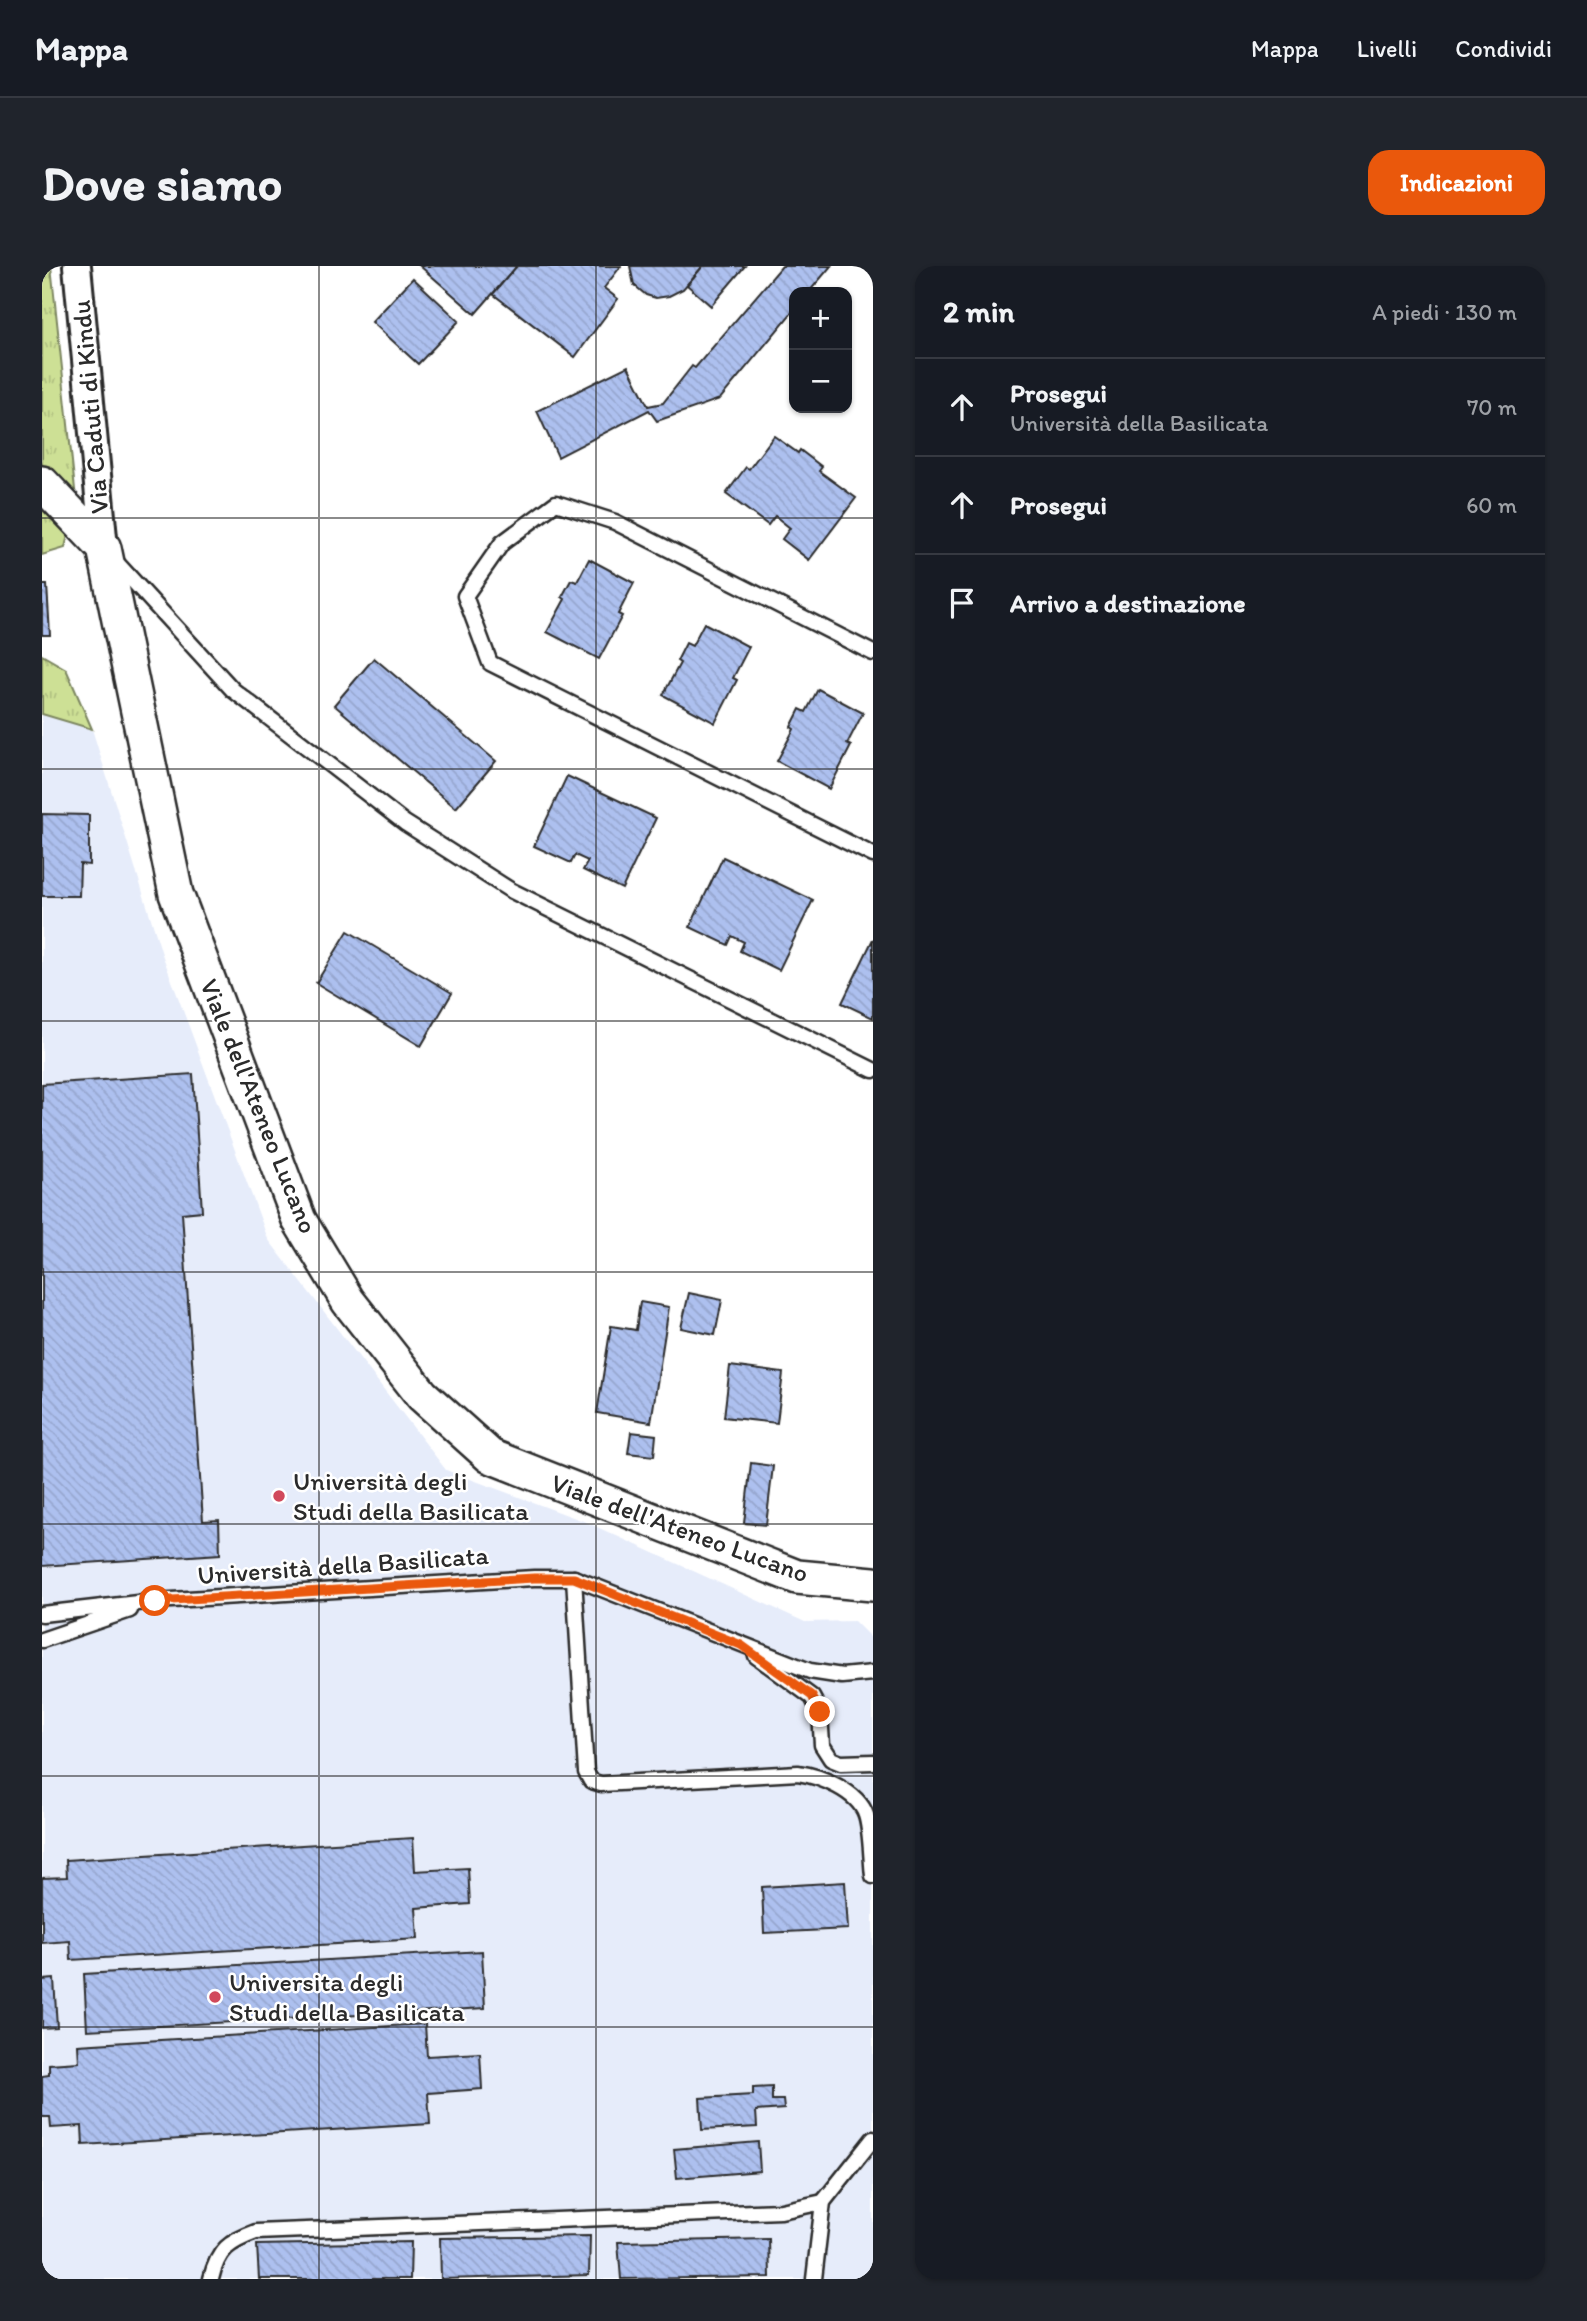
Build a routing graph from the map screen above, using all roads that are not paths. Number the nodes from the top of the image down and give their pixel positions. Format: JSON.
{"nodes":[{"id":1,"x":77,"y":266,"type":"edge"},
{"id":2,"x":42,"y":483,"type":"edge"},
{"id":3,"x":104,"y":548,"type":"junction"},
{"id":4,"x":873,"y":653,"type":"edge"},
{"id":5,"x":873,"y":855,"type":"edge"},
{"id":6,"x":873,"y":1070,"type":"edge"},
{"id":7,"x":574,"y":1578,"type":"junction"},
{"id":8,"x":873,"y":1584,"type":"edge"},
{"id":9,"x":155,"y":1601,"type":"junction"},
{"id":10,"x":42,"y":1614,"type":"edge"},
{"id":11,"x":42,"y":1640,"type":"edge"},
{"id":12,"x":741,"y":1645,"type":"junction"},
{"id":13,"x":873,"y":1673,"type":"edge"},
{"id":14,"x":873,"y":1762,"type":"edge"},
{"id":15,"x":873,"y":1876,"type":"edge"},
{"id":16,"x":873,"y":2139,"type":"edge"},
{"id":17,"x":823,"y":2202,"type":"junction"},
{"id":18,"x":211,"y":2279,"type":"edge"},
{"id":19,"x":814,"y":2279,"type":"edge"}],
"edges":[{"from":1,"to":3,"type":"street","name":"Via Caduti di Kindu"},
{"from":2,"to":3,"type":"street"},
{"from":3,"to":6,"type":"lane"},
{"from":3,"to":8,"type":"street","name":"Viale dell'Ateneo Lucano"},
{"from":4,"to":5,"type":"lane"},
{"from":7,"to":9,"type":"lane","name":"Università della Basilicata"},
{"from":7,"to":12,"type":"lane"},
{"from":7,"to":15,"type":"lane"},
{"from":9,"to":10,"type":"lane","name":"Università della Basilicata"},
{"from":9,"to":11,"type":"lane","name":"Università della Basilicata"},
{"from":12,"to":13,"type":"lane"},
{"from":12,"to":14,"type":"lane"},
{"from":16,"to":17,"type":"lane"},
{"from":17,"to":18,"type":"lane"},
{"from":17,"to":19,"type":"lane"}]}
